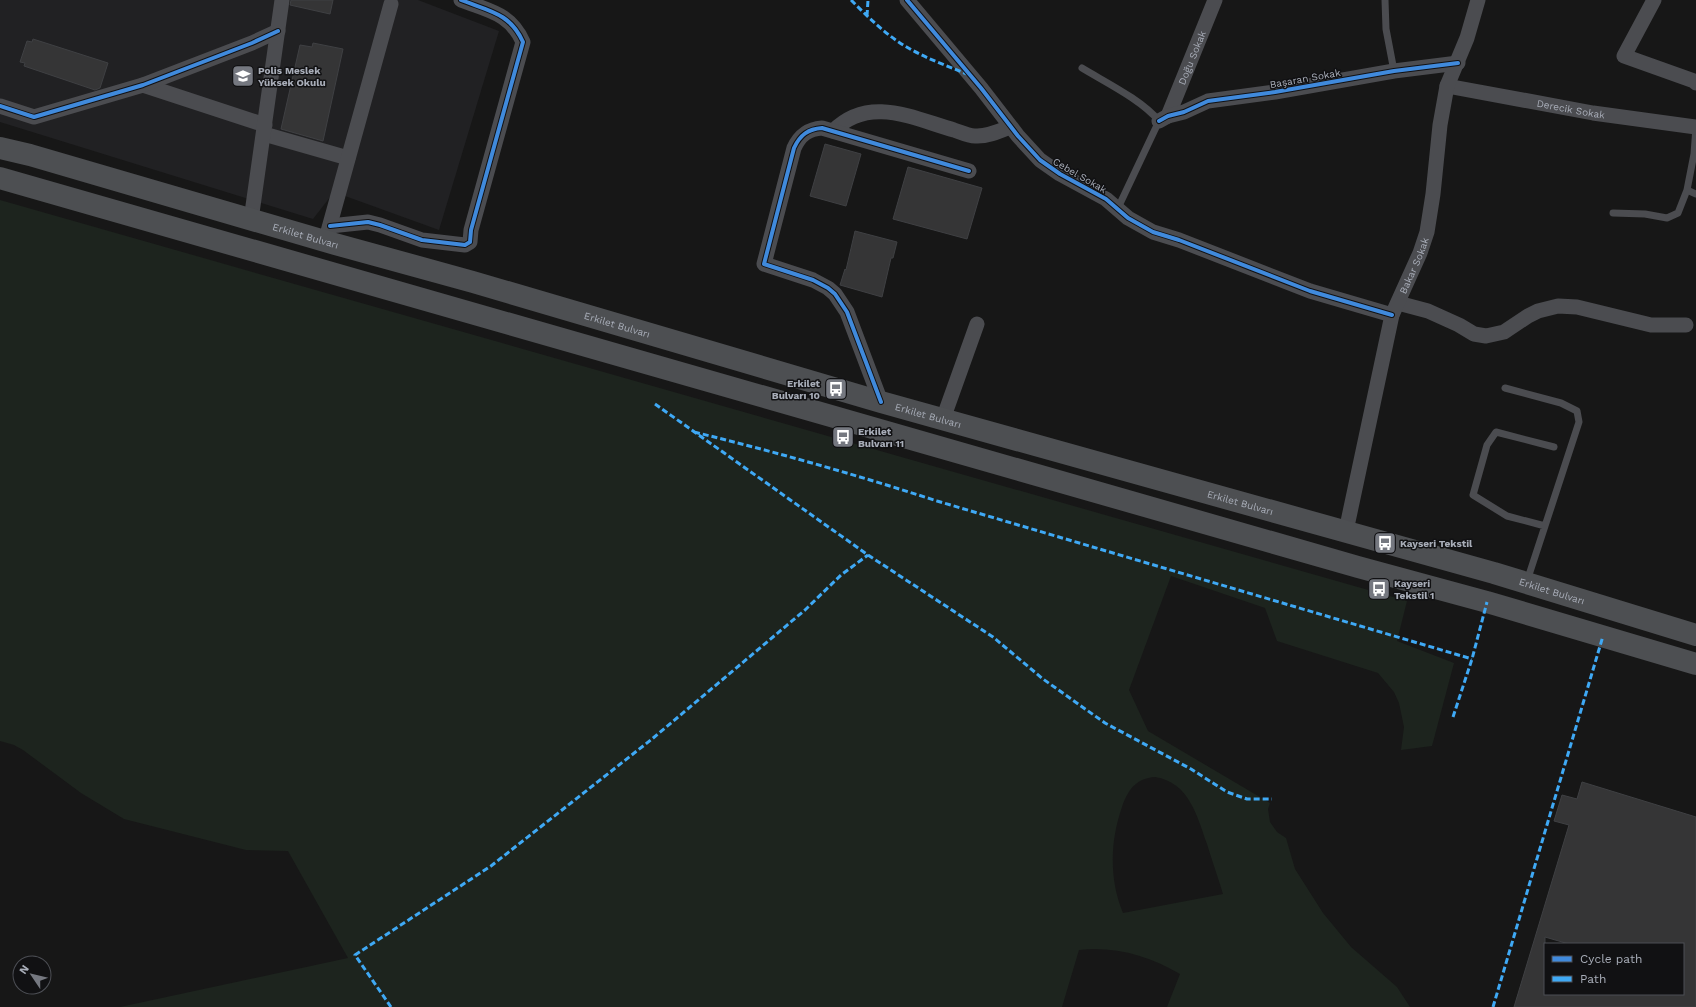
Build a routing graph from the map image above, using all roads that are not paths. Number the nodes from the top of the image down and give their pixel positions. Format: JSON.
{"nodes":[{"id":1,"x":282,"y":0,"type":"edge"},
{"id":2,"x":461,"y":0,"type":"edge"},
{"id":3,"x":907,"y":0,"type":"edge"},
{"id":4,"x":1215,"y":0,"type":"edge"},
{"id":5,"x":1385,"y":0,"type":"edge"},
{"id":6,"x":1478,"y":0,"type":"edge"},
{"id":7,"x":1654,"y":0,"type":"edge"},
{"id":8,"x":391,"y":4,"type":"dead end"},
{"id":9,"x":278,"y":30,"type":"junction"},
{"id":10,"x":1458,"y":63,"type":"junction"},
{"id":11,"x":1082,"y":68,"type":"dead end"},
{"id":12,"x":1394,"y":71,"type":"junction"},
{"id":13,"x":1696,"y":83,"type":"edge"},
{"id":14,"x":143,"y":85,"type":"junction"},
{"id":15,"x":1447,"y":86,"type":"junction"},
{"id":16,"x":0,"y":106,"type":"edge"},
{"id":17,"x":1163,"y":118,"type":"junction"},
{"id":18,"x":1010,"y":127,"type":"junction"},
{"id":19,"x":1696,"y":127,"type":"edge"},
{"id":20,"x":265,"y":130,"type":"junction"},
{"id":21,"x":833,"y":131,"type":"junction"},
{"id":22,"x":0,"y":148,"type":"edge"},
{"id":23,"x":348,"y":158,"type":"junction"},
{"id":24,"x":969,"y":171,"type":"dead end"},
{"id":25,"x":0,"y":178,"type":"edge"},
{"id":26,"x":1687,"y":190,"type":"junction"},
{"id":27,"x":1696,"y":194,"type":"edge"},
{"id":28,"x":1117,"y":210,"type":"junction"},
{"id":29,"x":1613,"y":213,"type":"dead end"},
{"id":30,"x":251,"y":220,"type":"junction"},
{"id":31,"x":328,"y":234,"type":"junction"},
{"id":32,"x":1395,"y":309,"type":"junction"},
{"id":33,"x":977,"y":324,"type":"dead end"},
{"id":34,"x":1686,"y":325,"type":"dead end"},
{"id":35,"x":1505,"y":388,"type":"dead end"},
{"id":36,"x":881,"y":402,"type":"junction"},
{"id":37,"x":943,"y":419,"type":"junction"},
{"id":38,"x":1554,"y":447,"type":"dead end"},
{"id":39,"x":1545,"y":526,"type":"junction"},
{"id":40,"x":1346,"y":531,"type":"junction"},
{"id":41,"x":1494,"y":573,"type":"junction"},
{"id":42,"x":1526,"y":583,"type":"junction"},
{"id":43,"x":1487,"y":602,"type":"junction"},
{"id":44,"x":1696,"y":635,"type":"edge"},
{"id":45,"x":1696,"y":664,"type":"edge"}],
"edges":[{"from":1,"to":9,"type":"street"},
{"from":2,"to":31,"type":"street"},
{"from":3,"to":18,"type":"street","name":"Cebel Sokak"},
{"from":4,"to":17,"type":"street","name":"Doğu Sokak"},
{"from":5,"to":12,"type":"lane"},
{"from":6,"to":10,"type":"street","name":"Bakar Sokak"},
{"from":7,"to":13,"type":"street"},
{"from":8,"to":23,"type":"street"},
{"from":9,"to":14,"type":"street"},
{"from":9,"to":20,"type":"street"},
{"from":10,"to":12,"type":"street","name":"Başaran Sokak"},
{"from":10,"to":15,"type":"street","name":"Bakar Sokak"},
{"from":11,"to":17,"type":"lane"},
{"from":12,"to":17,"type":"street","name":"Başaran Sokak"},
{"from":14,"to":16,"type":"street"},
{"from":14,"to":20,"type":"street"},
{"from":15,"to":19,"type":"street","name":"Derecik Sokak"},
{"from":15,"to":32,"type":"street","name":"Bakar Sokak"},
{"from":17,"to":28,"type":"lane"},
{"from":18,"to":21,"type":"street"},
{"from":18,"to":28,"type":"street","name":"Cebel Sokak"},
{"from":19,"to":26,"type":"lane"},
{"from":20,"to":23,"type":"street"},
{"from":20,"to":30,"type":"street"},
{"from":21,"to":24,"type":"street"},
{"from":21,"to":36,"type":"street"},
{"from":22,"to":30,"type":"main road","name":"Erkilet Bulvarı"},
{"from":23,"to":31,"type":"street"},
{"from":25,"to":43,"type":"main road"},
{"from":26,"to":27,"type":"lane"},
{"from":26,"to":29,"type":"lane"},
{"from":28,"to":32,"type":"street","name":"Cebel Sokak"},
{"from":30,"to":31,"type":"main road","name":"Erkilet Bulvarı"},
{"from":31,"to":36,"type":"main road","name":"Erkilet Bulvarı"},
{"from":32,"to":34,"type":"street","name":"Cebel Sokak"},
{"from":32,"to":40,"type":"street","name":"Bakar Sokak"},
{"from":33,"to":37,"type":"street"},
{"from":35,"to":39,"type":"lane"},
{"from":36,"to":37,"type":"main road","name":"Erkilet Bulvarı"},
{"from":37,"to":40,"type":"main road","name":"Erkilet Bulvarı"},
{"from":38,"to":39,"type":"lane"},
{"from":39,"to":42,"type":"lane"},
{"from":40,"to":41,"type":"main road","name":"Erkilet Bulvarı"},
{"from":41,"to":42,"type":"main road","name":"Erkilet Bulvarı"},
{"from":41,"to":43,"type":"main road"},
{"from":42,"to":44,"type":"main road","name":"Erkilet Bulvarı"},
{"from":43,"to":45,"type":"main road"}]}
